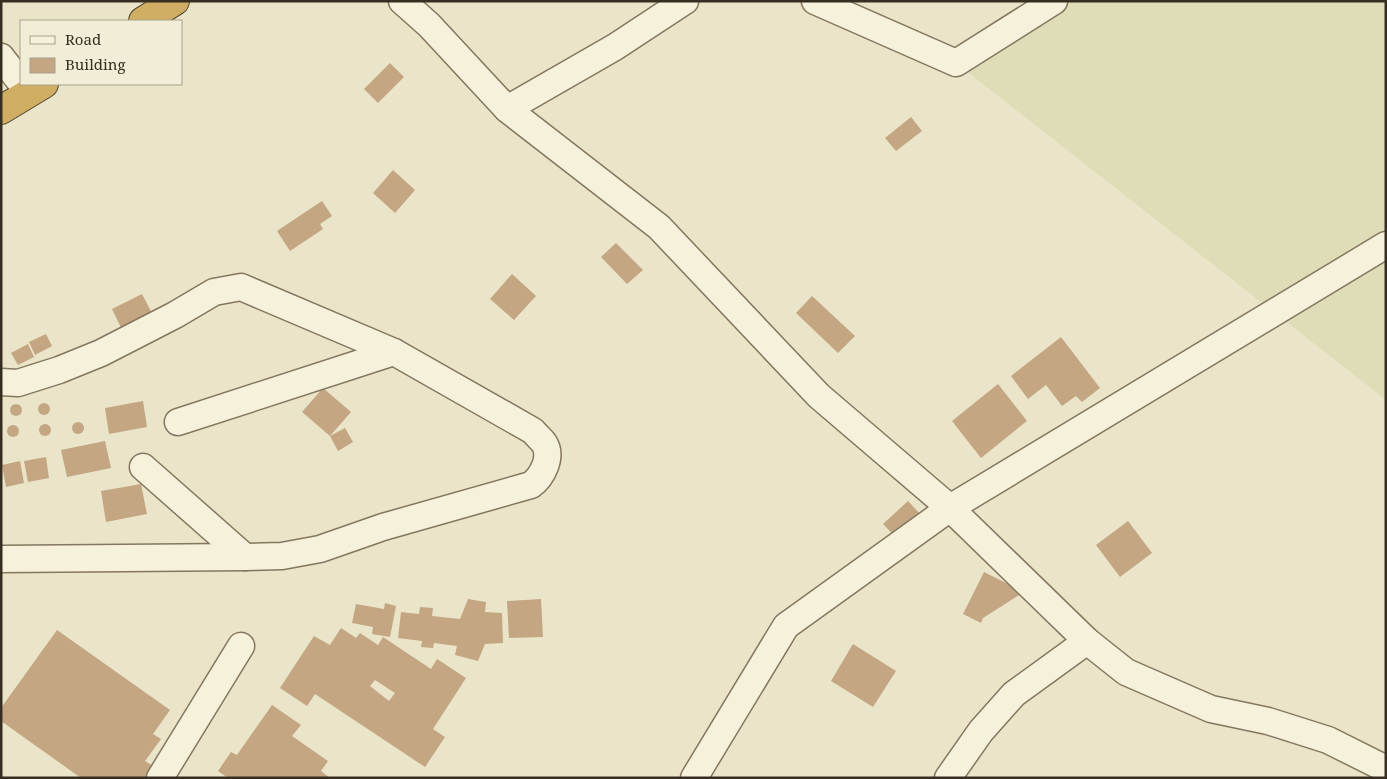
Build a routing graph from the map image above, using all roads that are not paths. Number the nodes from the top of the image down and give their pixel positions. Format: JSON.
{"nodes":[{"id":1,"x":175,"y":1,"type":"edge"},
{"id":2,"x":402,"y":1,"type":"edge"},
{"id":3,"x":685,"y":1,"type":"edge"},
{"id":4,"x":815,"y":1,"type":"edge"},
{"id":5,"x":1054,"y":1,"type":"edge"},
{"id":6,"x":145,"y":20,"type":"edge"},
{"id":7,"x":1,"y":58,"type":"edge"},
{"id":8,"x":20,"y":74,"type":"edge"},
{"id":9,"x":36,"y":88,"type":"edge"},
{"id":10,"x":507,"y":108,"type":"junction"},
{"id":11,"x":1,"y":110,"type":"edge"},
{"id":12,"x":1386,"y":245,"type":"edge"},
{"id":13,"x":394,"y":352,"type":"junction"},
{"id":14,"x":1,"y":382,"type":"edge"},
{"id":15,"x":178,"y":422,"type":"dead end"},
{"id":16,"x":143,"y":467,"type":"dead end"},
{"id":17,"x":950,"y":508,"type":"junction"},
{"id":18,"x":245,"y":557,"type":"junction"},
{"id":19,"x":1,"y":559,"type":"edge"},
{"id":20,"x":1088,"y":641,"type":"junction"},
{"id":21,"x":241,"y":646,"type":"dead end"},
{"id":22,"x":1386,"y":769,"type":"edge"},
{"id":23,"x":700,"y":776,"type":"edge"},
{"id":24,"x":160,"y":778,"type":"edge"},
{"id":25,"x":948,"y":778,"type":"edge"}],
"edges":[{"from":1,"to":6,"type":"highway"},
{"from":2,"to":10,"type":"street"},
{"from":3,"to":10,"type":"street"},
{"from":4,"to":5,"type":"street"},
{"from":7,"to":8,"type":"street"},
{"from":9,"to":11,"type":"highway"},
{"from":10,"to":17,"type":"street"},
{"from":12,"to":17,"type":"street"},
{"from":13,"to":14,"type":"street"},
{"from":13,"to":15,"type":"street"},
{"from":13,"to":18,"type":"street"},
{"from":16,"to":18,"type":"street"},
{"from":17,"to":20,"type":"street"},
{"from":17,"to":23,"type":"street"},
{"from":18,"to":19,"type":"street"},
{"from":20,"to":22,"type":"street"},
{"from":20,"to":25,"type":"street"},
{"from":21,"to":24,"type":"street"}]}
